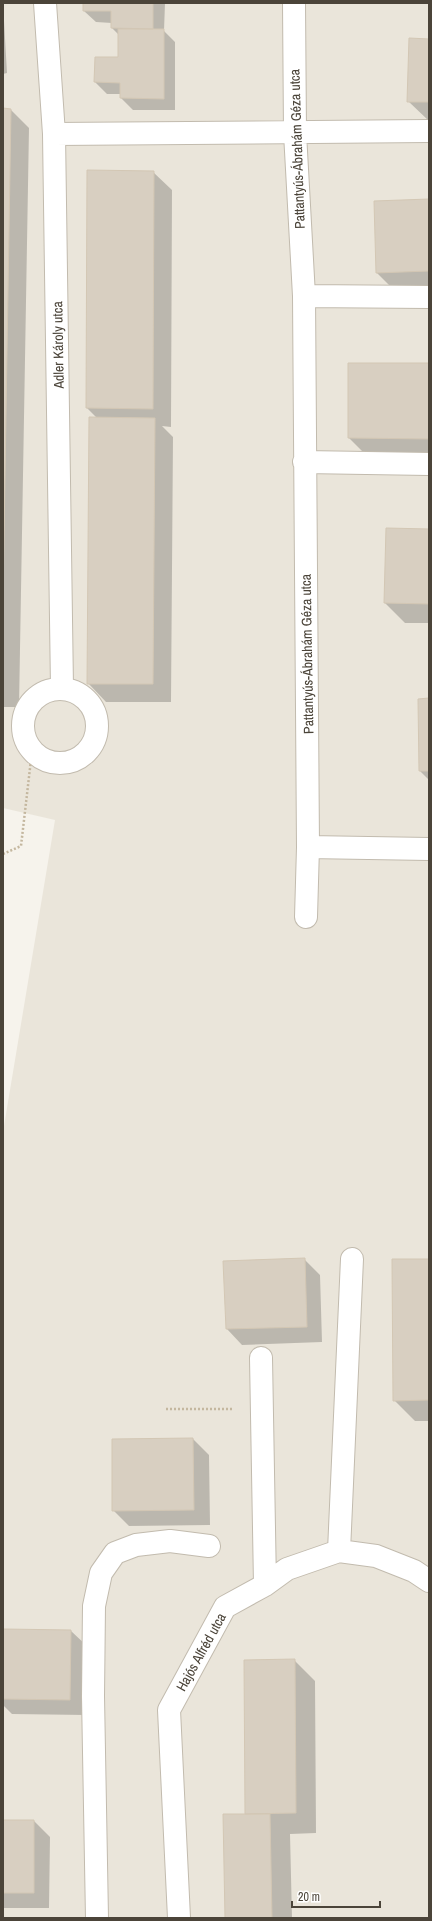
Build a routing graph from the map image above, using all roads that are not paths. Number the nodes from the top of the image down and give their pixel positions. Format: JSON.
{"nodes":[{"id":1,"x":45,"y":3,"type":"edge"},
{"id":2,"x":294,"y":3,"type":"edge"},
{"id":3,"x":429,"y":131,"type":"edge"},
{"id":4,"x":296,"y":133,"type":"junction"},
{"id":5,"x":54,"y":134,"type":"junction"},
{"id":6,"x":304,"y":296,"type":"junction"},
{"id":7,"x":429,"y":297,"type":"edge"},
{"id":8,"x":304,"y":462,"type":"junction"},
{"id":9,"x":429,"y":464,"type":"edge"},
{"id":10,"x":62,"y":688,"type":"junction"},
{"id":11,"x":308,"y":847,"type":"junction"},
{"id":12,"x":429,"y":849,"type":"edge"},
{"id":13,"x":306,"y":917,"type":"dead end"},
{"id":14,"x":352,"y":1259,"type":"dead end"},
{"id":15,"x":261,"y":1358,"type":"dead end"},
{"id":16,"x":209,"y":1546,"type":"dead end"},
{"id":17,"x":339,"y":1551,"type":"junction"},
{"id":18,"x":429,"y":1581,"type":"edge"},
{"id":19,"x":265,"y":1585,"type":"junction"},
{"id":20,"x":97,"y":1918,"type":"edge"},
{"id":21,"x":179,"y":1918,"type":"edge"}],
"edges":[{"from":1,"to":5,"type":"street","name":"Adler Károly utca"},
{"from":2,"to":4,"type":"street","name":"Pattantyús-Ábrahám Géza utca"},
{"from":3,"to":4,"type":"street"},
{"from":4,"to":5,"type":"street"},
{"from":4,"to":6,"type":"street","name":"Pattantyús-Ábrahám Géza utca"},
{"from":5,"to":10,"type":"street","name":"Adler Károly utca"},
{"from":6,"to":7,"type":"street"},
{"from":6,"to":8,"type":"street","name":"Pattantyús-Ábrahám Géza utca"},
{"from":8,"to":9,"type":"street"},
{"from":8,"to":11,"type":"street","name":"Pattantyús-Ábrahám Géza utca"},
{"from":10,"to":10,"type":"street"},
{"from":11,"to":12,"type":"street"},
{"from":11,"to":13,"type":"street","name":"Pattantyús-Ábrahám Géza utca"},
{"from":14,"to":17,"type":"street"},
{"from":15,"to":19,"type":"street"},
{"from":16,"to":20,"type":"street"},
{"from":17,"to":18,"type":"street","name":"Hajós Alfréd utca"},
{"from":17,"to":19,"type":"street","name":"Hajós Alfréd utca"},
{"from":19,"to":21,"type":"street","name":"Hajós Alfréd utca"}]}
